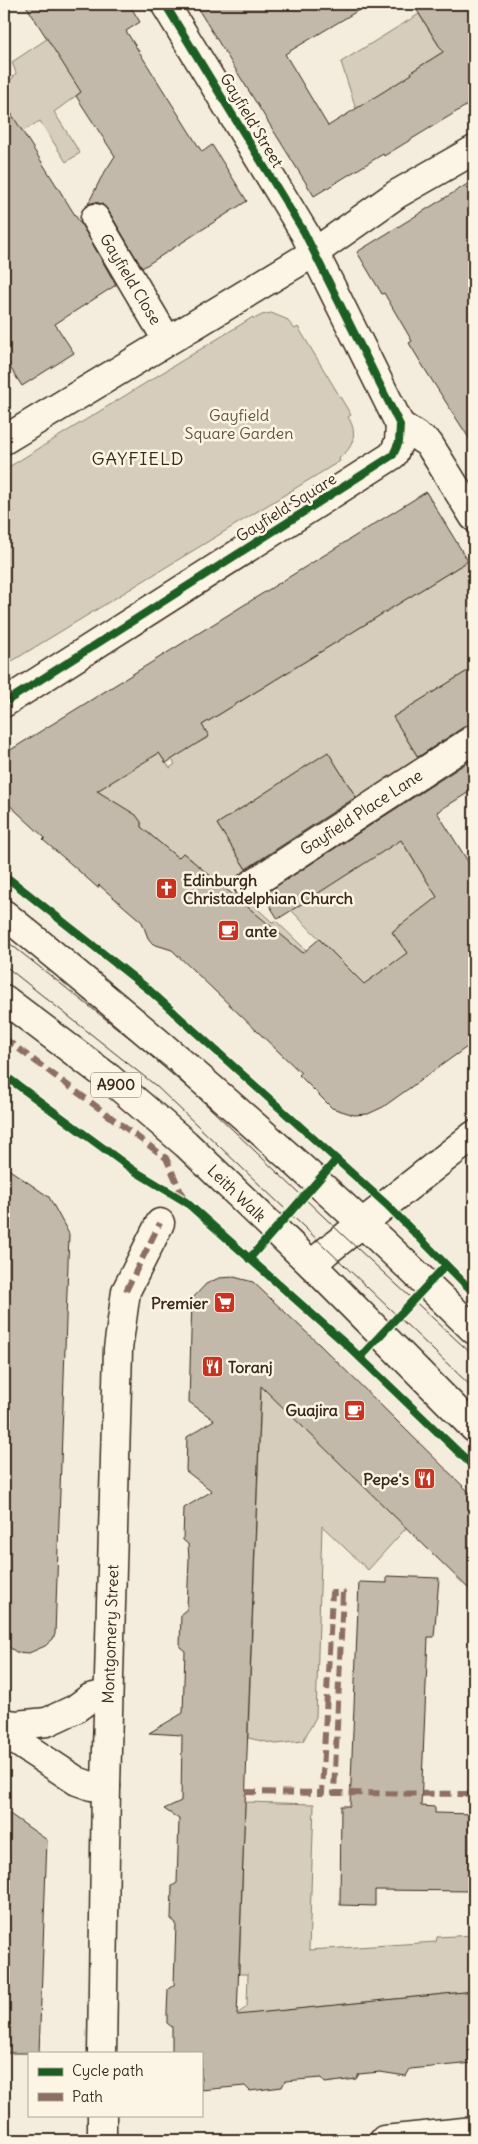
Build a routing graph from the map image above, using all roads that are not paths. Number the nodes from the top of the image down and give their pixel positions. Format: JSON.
{"nodes":[{"id":1,"x":167,"y":4,"type":"edge"},
{"id":2,"x":474,"y":150,"type":"edge"},
{"id":3,"x":96,"y":218,"type":"dead end"},
{"id":4,"x":315,"y":252,"type":"junction"},
{"id":5,"x":167,"y":340,"type":"junction"},
{"id":6,"x":400,"y":425,"type":"junction"},
{"id":7,"x":4,"y":440,"type":"edge"},
{"id":8,"x":474,"y":517,"type":"edge"},
{"id":9,"x":4,"y":703,"type":"edge"},
{"id":10,"x":474,"y":739,"type":"edge"},
{"id":11,"x":249,"y":886,"type":"dead end"},
{"id":12,"x":4,"y":914,"type":"edge"},
{"id":13,"x":4,"y":999,"type":"edge"},
{"id":14,"x":474,"y":1135,"type":"edge"},
{"id":15,"x":160,"y":1223,"type":"dead end"},
{"id":16,"x":363,"y":1225,"type":"junction"},
{"id":17,"x":312,"y":1265,"type":"junction"},
{"id":18,"x":474,"y":1330,"type":"edge"},
{"id":19,"x":474,"y":1428,"type":"edge"},
{"id":20,"x":108,"y":1694,"type":"junction"},
{"id":21,"x":4,"y":1723,"type":"edge"},
{"id":22,"x":4,"y":1733,"type":"edge"},
{"id":23,"x":106,"y":1786,"type":"junction"},
{"id":24,"x":102,"y":2052,"type":"edge"},
{"id":25,"x":102,"y":2116,"type":"edge"},
{"id":26,"x":474,"y":2131,"type":"edge"},
{"id":27,"x":102,"y":2140,"type":"edge"},
{"id":28,"x":384,"y":2140,"type":"edge"}],
"edges":[{"from":1,"to":4,"type":"street","name":"Gayfield Street"},
{"from":2,"to":4,"type":"street"},
{"from":3,"to":5,"type":"street","name":"Gayfield Close"},
{"from":4,"to":5,"type":"street"},
{"from":4,"to":6,"type":"street"},
{"from":5,"to":7,"type":"street"},
{"from":6,"to":8,"type":"street"},
{"from":6,"to":9,"type":"street","name":"Gayfield Square"},
{"from":10,"to":11,"type":"street","name":"Gayfield Place Lane"},
{"from":12,"to":16,"type":"street"},
{"from":13,"to":17,"type":"street","name":"Leith Walk","number":"A900"},
{"from":14,"to":16,"type":"street"},
{"from":15,"to":20,"type":"street","name":"Montgomery Street"},
{"from":16,"to":17,"type":"street"},
{"from":16,"to":18,"type":"street"},
{"from":17,"to":19,"type":"street","name":"Leith Walk","number":"A900"},
{"from":20,"to":21,"type":"street"},
{"from":20,"to":23,"type":"street","name":"Montgomery Street"},
{"from":22,"to":23,"type":"street"},
{"from":23,"to":24,"type":"street","name":"Montgomery Street"},
{"from":25,"to":27,"type":"street"},
{"from":26,"to":28,"type":"street"}]}
